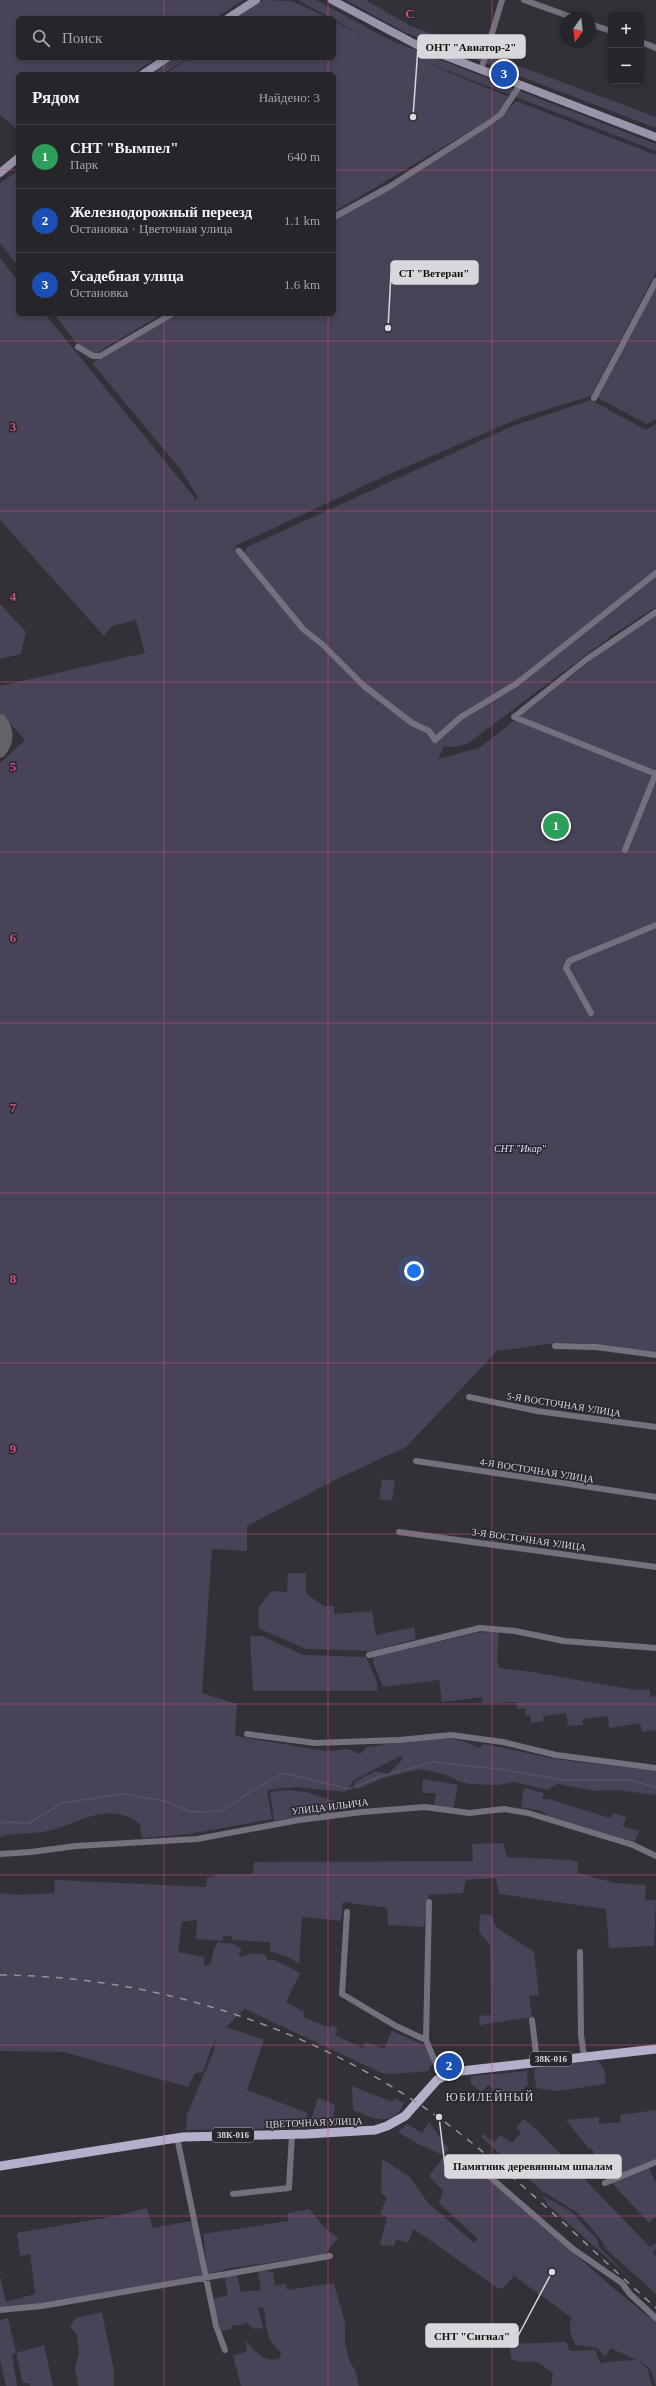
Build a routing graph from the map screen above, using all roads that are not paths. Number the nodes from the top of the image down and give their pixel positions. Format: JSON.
{"nodes":[{"id":1,"x":256,"y":0,"type":"edge"},
{"id":2,"x":332,"y":0,"type":"edge"},
{"id":3,"x":502,"y":0,"type":"edge"},
{"id":4,"x":524,"y":0,"type":"edge"},
{"id":5,"x":560,"y":13,"type":"edge"},
{"id":6,"x":231,"y":16,"type":"edge"},
{"id":7,"x":596,"y":26,"type":"edge"},
{"id":8,"x":608,"y":30,"type":"edge"},
{"id":9,"x":644,"y":43,"type":"edge"},
{"id":10,"x":656,"y":48,"type":"edge"},
{"id":11,"x":164,"y":60,"type":"edge"},
{"id":12,"x":481,"y":70,"type":"junction"},
{"id":13,"x":146,"y":72,"type":"edge"},
{"id":14,"x":520,"y":85,"type":"junction"},
{"id":15,"x":656,"y":137,"type":"edge"},
{"id":16,"x":16,"y":160,"type":"edge"},
{"id":17,"x":0,"y":173,"type":"edge"},
{"id":18,"x":336,"y":217,"type":"edge"},
{"id":19,"x":656,"y":281,"type":"edge"},
{"id":20,"x":169,"y":316,"type":"edge"},
{"id":21,"x":78,"y":347,"type":"dead end"},
{"id":22,"x":594,"y":398,"type":"dead end"},
{"id":23,"x":239,"y":551,"type":"dead end"},
{"id":24,"x":656,"y":573,"type":"edge"},
{"id":25,"x":656,"y":612,"type":"edge"},
{"id":26,"x":656,"y":773,"type":"edge"},
{"id":27,"x":624,"y":850,"type":"dead end"},
{"id":28,"x":656,"y":925,"type":"edge"},
{"id":29,"x":591,"y":1013,"type":"dead end"},
{"id":30,"x":555,"y":1346,"type":"dead end"},
{"id":31,"x":656,"y":1356,"type":"edge"},
{"id":32,"x":468,"y":1397,"type":"dead end"},
{"id":33,"x":656,"y":1427,"type":"edge"},
{"id":34,"x":416,"y":1461,"type":"dead end"},
{"id":35,"x":656,"y":1498,"type":"edge"},
{"id":36,"x":400,"y":1532,"type":"dead end"},
{"id":37,"x":656,"y":1567,"type":"edge"},
{"id":38,"x":656,"y":1648,"type":"edge"},
{"id":39,"x":369,"y":1655,"type":"dead end"},
{"id":40,"x":247,"y":1734,"type":"dead end"},
{"id":41,"x":656,"y":1768,"type":"edge"},
{"id":42,"x":0,"y":1854,"type":"edge"},
{"id":43,"x":656,"y":1856,"type":"edge"},
{"id":44,"x":429,"y":1902,"type":"dead end"},
{"id":45,"x":347,"y":1912,"type":"dead end"},
{"id":46,"x":580,"y":1952,"type":"dead end"},
{"id":47,"x":532,"y":2020,"type":"dead end"},
{"id":48,"x":426,"y":2040,"type":"junction"},
{"id":49,"x":656,"y":2049,"type":"edge"},
{"id":50,"x":584,"y":2056,"type":"junction"},
{"id":51,"x":537,"y":2061,"type":"junction"},
{"id":52,"x":441,"y":2076,"type":"junction"},
{"id":53,"x":292,"y":2134,"type":"junction"},
{"id":54,"x":177,"y":2137,"type":"junction"},
{"id":55,"x":656,"y":2162,"type":"edge"},
{"id":56,"x":475,"y":2164,"type":"dead end"},
{"id":57,"x":0,"y":2166,"type":"edge"},
{"id":58,"x":605,"y":2183,"type":"dead end"},
{"id":59,"x":233,"y":2194,"type":"dead end"},
{"id":60,"x":330,"y":2256,"type":"dead end"},
{"id":61,"x":206,"y":2278,"type":"junction"},
{"id":62,"x":0,"y":2310,"type":"edge"},
{"id":63,"x":656,"y":2318,"type":"edge"},
{"id":64,"x":225,"y":2350,"type":"dead end"}],
"edges":[{"from":1,"to":6,"type":"street"},
{"from":2,"to":12,"type":"street"},
{"from":3,"to":12,"type":"street"},
{"from":4,"to":5,"type":"street"},
{"from":7,"to":8,"type":"street"},
{"from":9,"to":10,"type":"street"},
{"from":11,"to":13,"type":"street"},
{"from":12,"to":14,"type":"street"},
{"from":14,"to":15,"type":"street"},
{"from":14,"to":18,"type":"street"},
{"from":16,"to":17,"type":"street"},
{"from":19,"to":22,"type":"street"},
{"from":20,"to":21,"type":"street"},
{"from":23,"to":24,"type":"street"},
{"from":25,"to":26,"type":"street"},
{"from":26,"to":27,"type":"street"},
{"from":28,"to":29,"type":"street"},
{"from":30,"to":31,"type":"street"},
{"from":32,"to":33,"type":"street","name":"5-Я ВОСТОЧНАЯ УЛИЦА"},
{"from":34,"to":35,"type":"street","name":"4-Я ВОСТОЧНАЯ УЛИЦА"},
{"from":36,"to":37,"type":"street","name":"3-Я ВОСТОЧНАЯ УЛИЦА"},
{"from":38,"to":39,"type":"street"},
{"from":40,"to":41,"type":"street"},
{"from":42,"to":43,"type":"street","name":"УЛИЦА ИЛЬИЧА"},
{"from":44,"to":48,"type":"street"},
{"from":45,"to":48,"type":"street"},
{"from":46,"to":50,"type":"street"},
{"from":47,"to":51,"type":"street"},
{"from":48,"to":52,"type":"street"},
{"from":49,"to":50,"type":"main road","number":"38К-016"},
{"from":50,"to":51,"type":"main road","number":"38К-016"},
{"from":51,"to":52,"type":"main road","number":"38К-016"},
{"from":52,"to":53,"type":"main road","name":"ЦВЕТОЧНАЯ УЛИЦА","number":"38К-016"},
{"from":53,"to":54,"type":"main road","name":"ЦВЕТОЧНАЯ УЛИЦА","number":"38К-016"},
{"from":53,"to":59,"type":"street"},
{"from":54,"to":57,"type":"main road","name":"ЦВЕТОЧНАЯ УЛИЦА","number":"38К-016"},
{"from":54,"to":61,"type":"street"},
{"from":55,"to":58,"type":"street"},
{"from":56,"to":63,"type":"street"},
{"from":60,"to":61,"type":"street"},
{"from":61,"to":62,"type":"street"},
{"from":61,"to":64,"type":"street"}]}
